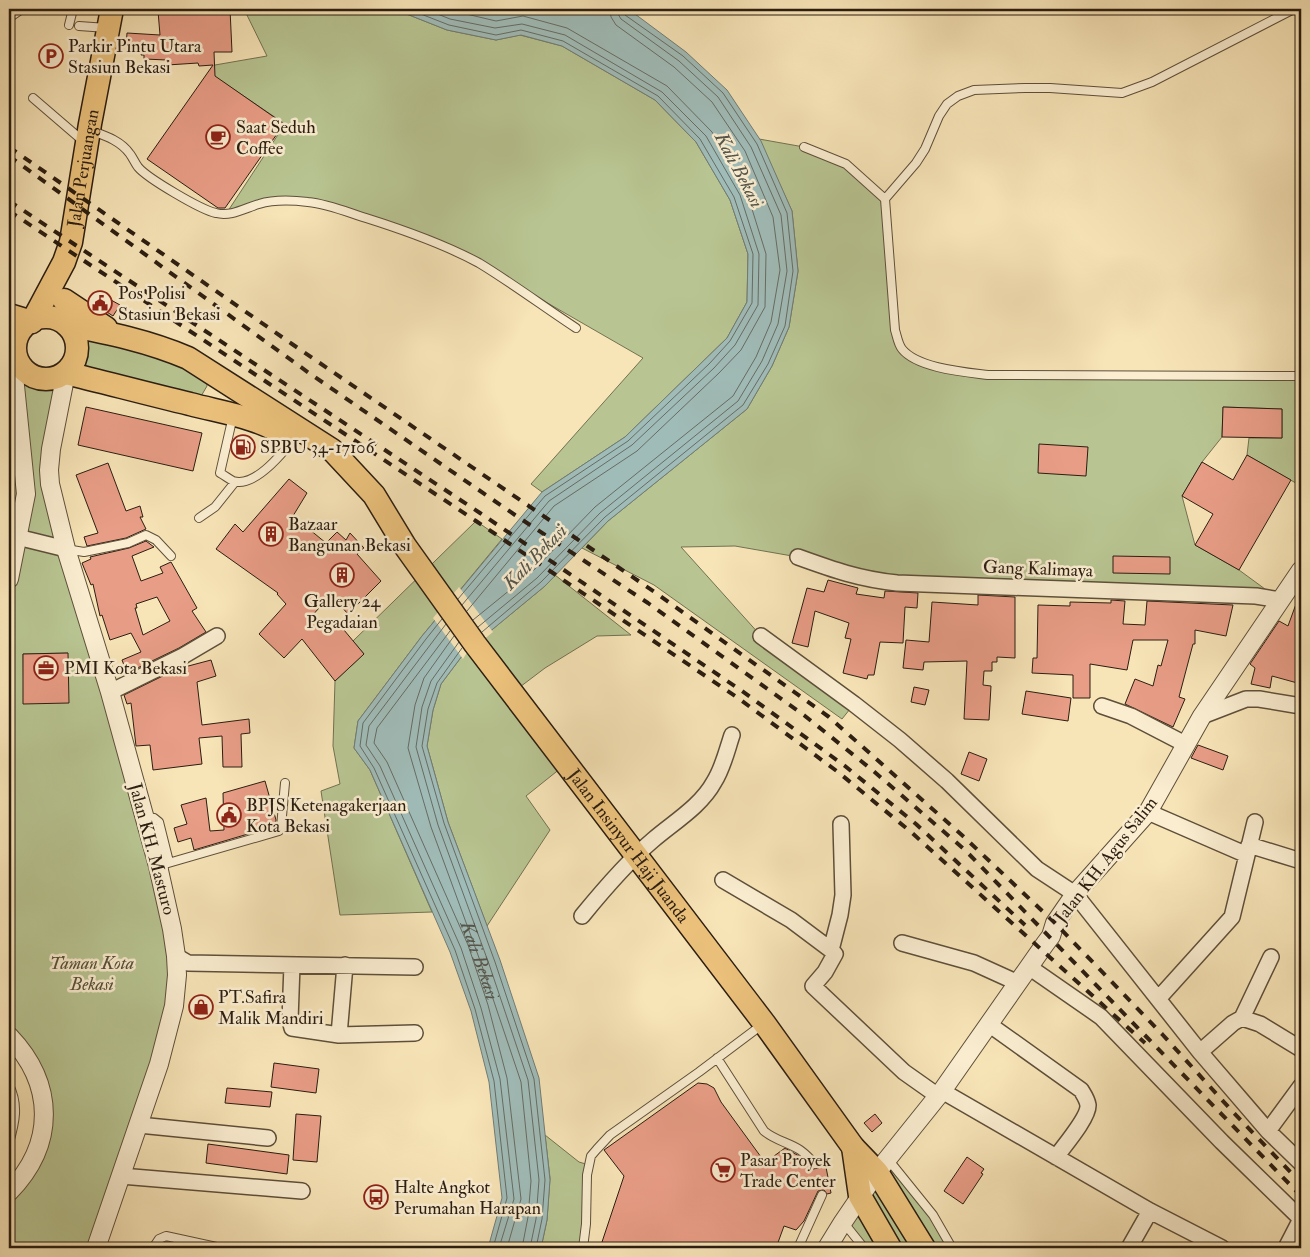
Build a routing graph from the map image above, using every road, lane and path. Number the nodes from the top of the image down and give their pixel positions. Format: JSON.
{"nodes":[{"id":1,"x":22,"y":9,"type":"edge"},
{"id":2,"x":73,"y":9,"type":"edge"},
{"id":3,"x":1294,"y":9,"type":"edge"},
{"id":4,"x":9,"y":18,"type":"edge"},
{"id":5,"x":110,"y":18,"type":"edge"},
{"id":6,"x":69,"y":25,"type":"dead end"},
{"id":7,"x":79,"y":26,"type":"dead end"},
{"id":8,"x":33,"y":98,"type":"dead end"},
{"id":9,"x":88,"y":137,"type":"junction"},
{"id":10,"x":804,"y":147,"type":"dead end"},
{"id":11,"x":886,"y":199,"type":"junction"},
{"id":12,"x":64,"y":262,"type":"junction"},
{"id":13,"x":64,"y":300,"type":"junction"},
{"id":14,"x":9,"y":315,"type":"edge"},
{"id":15,"x":32,"y":322,"type":"junction"},
{"id":16,"x":65,"y":324,"type":"junction"},
{"id":17,"x":576,"y":328,"type":"dead end"},
{"id":18,"x":114,"y":333,"type":"junction"},
{"id":19,"x":13,"y":355,"type":"edge"},
{"id":20,"x":207,"y":370,"type":"junction"},
{"id":21,"x":66,"y":372,"type":"junction"},
{"id":22,"x":1301,"y":376,"type":"edge"},
{"id":23,"x":192,"y":405,"type":"junction"},
{"id":24,"x":234,"y":414,"type":"junction"},
{"id":25,"x":293,"y":440,"type":"junction"},
{"id":26,"x":23,"y":447,"type":"junction"},
{"id":27,"x":51,"y":449,"type":"junction"},
{"id":28,"x":235,"y":482,"type":"junction"},
{"id":29,"x":199,"y":518,"type":"dead end"},
{"id":30,"x":14,"y":536,"type":"edge"},
{"id":31,"x":405,"y":546,"type":"junction"},
{"id":32,"x":66,"y":549,"type":"junction"},
{"id":33,"x":170,"y":556,"type":"dead end"},
{"id":34,"x":798,"y":557,"type":"dead end"},
{"id":35,"x":1301,"y":570,"type":"edge"},
{"id":36,"x":9,"y":579,"type":"edge"},
{"id":37,"x":1280,"y":600,"type":"junction"},
{"id":38,"x":217,"y":636,"type":"dead end"},
{"id":39,"x":761,"y":636,"type":"dead end"},
{"id":40,"x":1226,"y":683,"type":"junction"},
{"id":41,"x":110,"y":692,"type":"junction"},
{"id":42,"x":1246,"y":699,"type":"junction"},
{"id":43,"x":1102,"y":706,"type":"dead end"},
{"id":44,"x":1301,"y":706,"type":"edge"},
{"id":45,"x":1202,"y":716,"type":"junction"},
{"id":46,"x":732,"y":735,"type":"dead end"},
{"id":47,"x":1185,"y":744,"type":"junction"},
{"id":48,"x":284,"y":783,"type":"dead end"},
{"id":49,"x":1148,"y":812,"type":"junction"},
{"id":50,"x":1255,"y":822,"type":"dead end"},
{"id":51,"x":841,"y":824,"type":"dead end"},
{"id":52,"x":1248,"y":850,"type":"junction"},
{"id":53,"x":637,"y":856,"type":"junction"},
{"id":54,"x":1301,"y":861,"type":"edge"},
{"id":55,"x":164,"y":864,"type":"junction"},
{"id":56,"x":723,"y":880,"type":"dead end"},
{"id":57,"x":1076,"y":894,"type":"junction"},
{"id":58,"x":582,"y":916,"type":"dead end"},
{"id":59,"x":902,"y":943,"type":"dead end"},
{"id":60,"x":831,"y":950,"type":"junction"},
{"id":61,"x":176,"y":956,"type":"junction"},
{"id":62,"x":1272,"y":957,"type":"dead end"},
{"id":63,"x":292,"y":964,"type":"junction"},
{"id":64,"x":345,"y":965,"type":"junction"},
{"id":65,"x":415,"y":967,"type":"dead end"},
{"id":66,"x":1028,"y":968,"type":"junction"},
{"id":67,"x":1018,"y":983,"type":"junction"},
{"id":68,"x":1158,"y":998,"type":"junction"},
{"id":69,"x":1242,"y":1018,"type":"junction"},
{"id":70,"x":764,"y":1024,"type":"junction"},
{"id":71,"x":990,"y":1025,"type":"junction"},
{"id":72,"x":415,"y":1033,"type":"dead end"},
{"id":73,"x":339,"y":1035,"type":"junction"},
{"id":74,"x":9,"y":1036,"type":"edge"},
{"id":75,"x":1301,"y":1049,"type":"edge"},
{"id":76,"x":1200,"y":1052,"type":"junction"},
{"id":77,"x":717,"y":1058,"type":"junction"},
{"id":78,"x":9,"y":1085,"type":"edge"},
{"id":79,"x":1301,"y":1086,"type":"edge"},
{"id":80,"x":940,"y":1093,"type":"junction"},
{"id":81,"x":139,"y":1124,"type":"junction"},
{"id":82,"x":1268,"y":1131,"type":"junction"},
{"id":83,"x":268,"y":1138,"type":"dead end"},
{"id":84,"x":9,"y":1143,"type":"edge"},
{"id":85,"x":853,"y":1147,"type":"junction"},
{"id":86,"x":1056,"y":1156,"type":"junction"},
{"id":87,"x":1301,"y":1163,"type":"edge"},
{"id":88,"x":815,"y":1164,"type":"dead end"},
{"id":89,"x":882,"y":1165,"type":"junction"},
{"id":90,"x":121,"y":1176,"type":"junction"},
{"id":91,"x":302,"y":1191,"type":"dead end"},
{"id":92,"x":9,"y":1192,"type":"edge"},
{"id":93,"x":822,"y":1195,"type":"dead end"},
{"id":94,"x":860,"y":1196,"type":"junction"},
{"id":95,"x":1150,"y":1212,"type":"junction"},
{"id":96,"x":1301,"y":1219,"type":"edge"},
{"id":97,"x":843,"y":1222,"type":"junction"},
{"id":98,"x":96,"y":1248,"type":"edge"},
{"id":99,"x":154,"y":1248,"type":"edge"},
{"id":100,"x":221,"y":1248,"type":"edge"},
{"id":101,"x":583,"y":1248,"type":"edge"},
{"id":102,"x":798,"y":1248,"type":"edge"},
{"id":103,"x":828,"y":1248,"type":"edge"},
{"id":104,"x":864,"y":1248,"type":"edge"},
{"id":105,"x":890,"y":1248,"type":"edge"},
{"id":106,"x":924,"y":1248,"type":"edge"},
{"id":107,"x":952,"y":1248,"type":"edge"},
{"id":108,"x":1128,"y":1248,"type":"edge"},
{"id":109,"x":1222,"y":1248,"type":"edge"},
{"id":110,"x":1286,"y":1248,"type":"edge"}],
"edges":[{"from":1,"to":4,"type":"lane"},
{"from":2,"to":6,"type":"lane"},
{"from":3,"to":11,"type":"lane"},
{"from":5,"to":7,"type":"lane"},
{"from":5,"to":9,"type":"main road","name":"Jalan Perjuangan"},
{"from":8,"to":9,"type":"lane"},
{"from":9,"to":12,"type":"main road","name":"Jalan Perjuangan"},
{"from":9,"to":17,"type":"lane"},
{"from":10,"to":11,"type":"lane"},
{"from":11,"to":22,"type":"lane"},
{"from":12,"to":13,"type":"main road"},
{"from":12,"to":15,"type":"main road","name":"Jalan Perjuangan"},
{"from":13,"to":16,"type":"main road"},
{"from":13,"to":18,"type":"main road"},
{"from":14,"to":15,"type":"main road"},
{"from":15,"to":16,"type":"main road"},
{"from":15,"to":19,"type":"main road"},
{"from":16,"to":18,"type":"main road","name":"Jalan Insinyur Haji Juanda"},
{"from":16,"to":21,"type":"main road"},
{"from":18,"to":20,"type":"main road","name":"Jalan Insinyur Haji Juanda"},
{"from":19,"to":21,"type":"main road"},
{"from":19,"to":26,"type":"street"},
{"from":20,"to":23,"type":"main road"},
{"from":20,"to":31,"type":"main road","name":"Jalan Insinyur Haji Juanda"},
{"from":21,"to":23,"type":"main road","name":"Jalan Insinyur Haji Juanda"},
{"from":21,"to":27,"type":"street","name":"Jalan KH. Masturo"},
{"from":23,"to":24,"type":"main road","name":"Jalan Insinyur Haji Juanda"},
{"from":24,"to":25,"type":"main road","name":"Jalan Insinyur Haji Juanda"},
{"from":24,"to":28,"type":"lane"},
{"from":25,"to":28,"type":"lane"},
{"from":25,"to":31,"type":"main road","name":"Jalan Insinyur Haji Juanda"},
{"from":26,"to":27,"type":"street"},
{"from":26,"to":30,"type":"street"},
{"from":27,"to":32,"type":"street","name":"Jalan KH. Masturo"},
{"from":28,"to":29,"type":"lane"},
{"from":30,"to":32,"type":"street"},
{"from":30,"to":36,"type":"street"},
{"from":31,"to":53,"type":"main road","name":"Jalan Insinyur Haji Juanda"},
{"from":32,"to":33,"type":"lane"},
{"from":32,"to":41,"type":"street","name":"Jalan KH. Masturo"},
{"from":34,"to":37,"type":"street","name":"Gang Kalimaya"},
{"from":35,"to":37,"type":"street","name":"Jalan KH. Agus Salim"},
{"from":37,"to":40,"type":"street","name":"Jalan KH. Agus Salim"},
{"from":38,"to":41,"type":"street"},
{"from":39,"to":57,"type":"street"},
{"from":40,"to":42,"type":"street"},
{"from":40,"to":45,"type":"street","name":"Jalan KH. Agus Salim"},
{"from":41,"to":55,"type":"street","name":"Jalan KH. Masturo"},
{"from":42,"to":44,"type":"street"},
{"from":42,"to":45,"type":"street"},
{"from":43,"to":47,"type":"street"},
{"from":45,"to":47,"type":"street","name":"Jalan KH. Agus Salim"},
{"from":46,"to":53,"type":"street"},
{"from":47,"to":49,"type":"street","name":"Jalan KH. Agus Salim"},
{"from":48,"to":55,"type":"lane"},
{"from":49,"to":52,"type":"street"},
{"from":49,"to":57,"type":"street","name":"Jalan KH. Agus Salim"},
{"from":50,"to":52,"type":"street"},
{"from":51,"to":60,"type":"street"},
{"from":52,"to":54,"type":"street"},
{"from":52,"to":68,"type":"street"},
{"from":53,"to":58,"type":"street"},
{"from":53,"to":70,"type":"main road","name":"Jalan Insinyur Haji Juanda"},
{"from":55,"to":61,"type":"street","name":"Jalan KH. Masturo"},
{"from":56,"to":60,"type":"street"},
{"from":57,"to":66,"type":"street","name":"Jalan KH. Agus Salim"},
{"from":57,"to":68,"type":"street"},
{"from":59,"to":67,"type":"street"},
{"from":60,"to":80,"type":"street"},
{"from":61,"to":63,"type":"street"},
{"from":61,"to":81,"type":"street","name":"Jalan KH. Masturo"},
{"from":62,"to":69,"type":"street"},
{"from":63,"to":64,"type":"street"},
{"from":63,"to":73,"type":"street"},
{"from":64,"to":65,"type":"street"},
{"from":64,"to":73,"type":"street"},
{"from":66,"to":67,"type":"street","name":"Jalan KH. Agus Salim"},
{"from":66,"to":96,"type":"street"},
{"from":67,"to":71,"type":"street","name":"Jalan KH. Agus Salim"},
{"from":68,"to":76,"type":"street"},
{"from":69,"to":75,"type":"street"},
{"from":69,"to":76,"type":"street"},
{"from":70,"to":77,"type":"lane"},
{"from":70,"to":85,"type":"main road","name":"Jalan Insinyur Haji Juanda"},
{"from":71,"to":80,"type":"street","name":"Jalan KH. Agus Salim"},
{"from":71,"to":86,"type":"street"},
{"from":72,"to":73,"type":"street"},
{"from":74,"to":92,"type":"street"},
{"from":76,"to":82,"type":"street"},
{"from":77,"to":88,"type":"lane"},
{"from":77,"to":101,"type":"lane"},
{"from":78,"to":84,"type":"lane"},
{"from":79,"to":82,"type":"street"},
{"from":80,"to":86,"type":"street"},
{"from":80,"to":89,"type":"street","name":"Jalan KH. Agus Salim"},
{"from":81,"to":83,"type":"street"},
{"from":81,"to":90,"type":"street","name":"Jalan KH. Masturo"},
{"from":82,"to":87,"type":"street"},
{"from":85,"to":89,"type":"main road","name":"Jalan Insinyur Haji Juanda"},
{"from":85,"to":94,"type":"main road","name":"Jalan Insinyur Haji Juanda"},
{"from":86,"to":95,"type":"street"},
{"from":89,"to":94,"type":"street","name":"Jalan KH. Agus Salim"},
{"from":89,"to":106,"type":"main road","name":"Jalan Insinyur Haji Juanda"},
{"from":89,"to":107,"type":"lane"},
{"from":90,"to":91,"type":"street"},
{"from":90,"to":98,"type":"street","name":"Jalan KH. Masturo"},
{"from":93,"to":102,"type":"lane"},
{"from":94,"to":97,"type":"street","name":"Jalan KH. Agus Salim"},
{"from":94,"to":105,"type":"main road","name":"Jalan Insinyur Haji Juanda"},
{"from":95,"to":108,"type":"street"},
{"from":95,"to":109,"type":"street"},
{"from":96,"to":110,"type":"street"},
{"from":97,"to":103,"type":"street","name":"Jalan KH. Agus Salim"},
{"from":97,"to":104,"type":"lane"},
{"from":99,"to":100,"type":"lane"}]}
